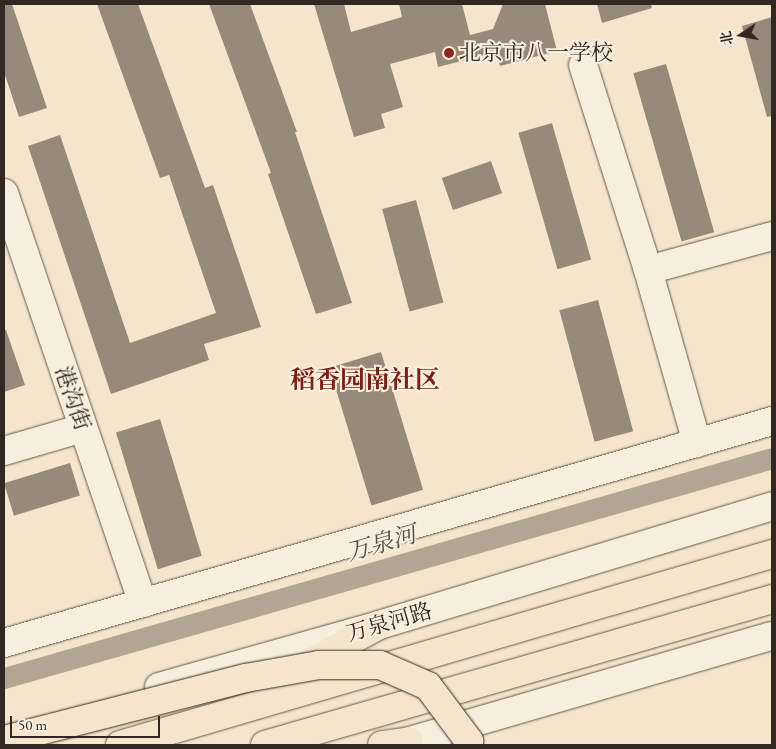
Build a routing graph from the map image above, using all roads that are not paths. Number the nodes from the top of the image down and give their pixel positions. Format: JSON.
{"nodes":[{"id":1,"x":583,"y":65,"type":"dead end"},
{"id":2,"x":4,"y":192,"type":"edge"},
{"id":3,"x":772,"y":236,"type":"edge"},
{"id":4,"x":648,"y":270,"type":"junction"},
{"id":5,"x":772,"y":421,"type":"edge"},
{"id":6,"x":83,"y":428,"type":"junction"},
{"id":7,"x":697,"y":443,"type":"junction"},
{"id":8,"x":4,"y":451,"type":"edge"},
{"id":9,"x":772,"y":506,"type":"edge"},
{"id":10,"x":772,"y":554,"type":"edge"},
{"id":11,"x":772,"y":599,"type":"edge"},
{"id":12,"x":143,"y":603,"type":"junction"},
{"id":13,"x":379,"y":625,"type":"junction"},
{"id":14,"x":772,"y":636,"type":"edge"},
{"id":15,"x":4,"y":643,"type":"edge"},
{"id":16,"x":200,"y":722,"type":"junction"},
{"id":17,"x":4,"y":731,"type":"edge"},
{"id":18,"x":4,"y":740,"type":"edge"},
{"id":19,"x":402,"y":743,"type":"edge"},
{"id":20,"x":120,"y":745,"type":"edge"},
{"id":21,"x":265,"y":745,"type":"edge"},
{"id":22,"x":382,"y":745,"type":"edge"},
{"id":23,"x":468,"y":745,"type":"edge"}],
"edges":[{"from":1,"to":4,"type":"street"},
{"from":2,"to":6,"type":"street","name":"港沟街"},
{"from":3,"to":4,"type":"street"},
{"from":4,"to":7,"type":"street"},
{"from":5,"to":7,"type":"street"},
{"from":6,"to":8,"type":"street"},
{"from":6,"to":12,"type":"street","name":"港沟街"},
{"from":7,"to":12,"type":"street"},
{"from":9,"to":13,"type":"street","name":"万泉河路"},
{"from":10,"to":16,"type":"highway","name":"万泉河路"},
{"from":11,"to":21,"type":"highway"},
{"from":12,"to":15,"type":"street"},
{"from":13,"to":16,"type":"highway"},
{"from":13,"to":17,"type":"street","name":"万泉河路"},
{"from":14,"to":19,"type":"street"},
{"from":16,"to":20,"type":"highway","name":"万泉河路"},
{"from":18,"to":23,"type":"highway","bridge":true},
{"from":19,"to":22,"type":"highway"}]}
